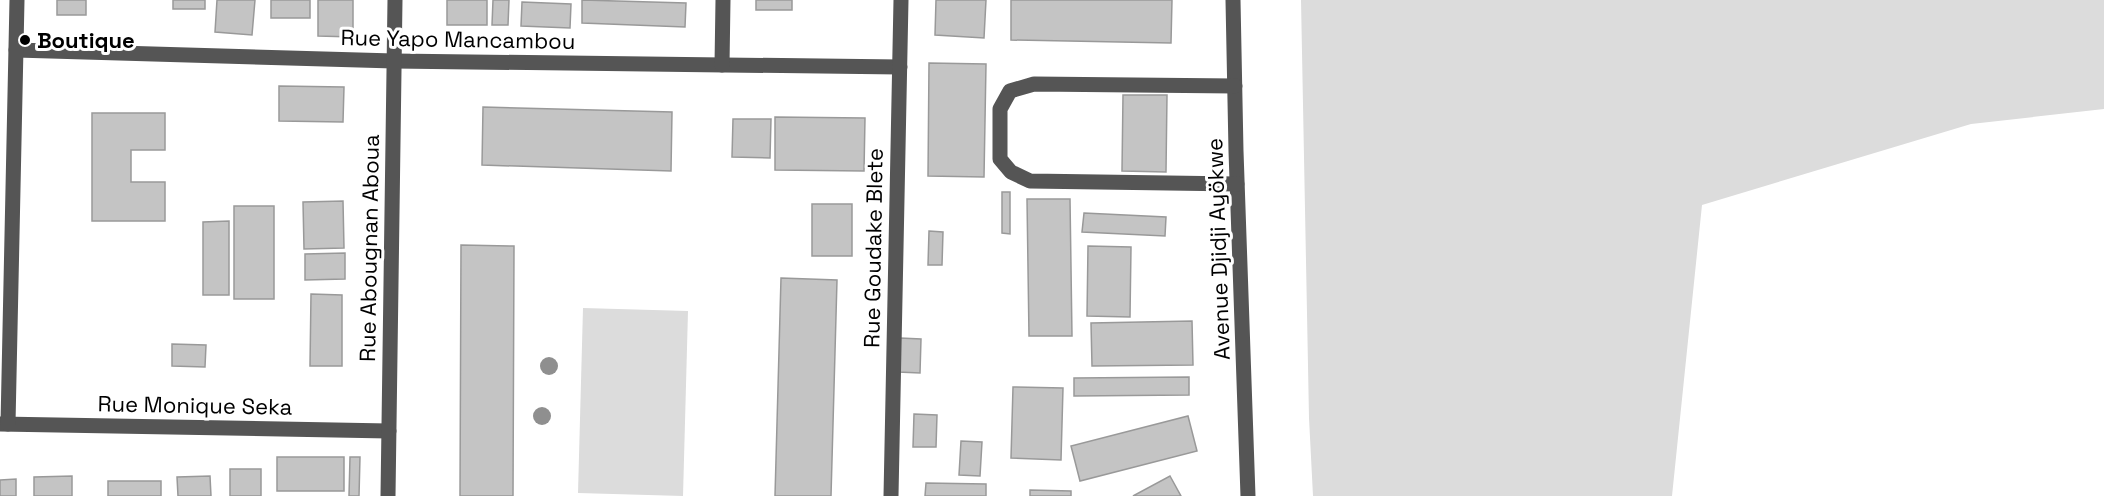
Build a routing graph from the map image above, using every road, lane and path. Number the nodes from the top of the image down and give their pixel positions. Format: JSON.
{"nodes":[{"id":1,"x":17,"y":0,"type":"edge"},
{"id":2,"x":395,"y":0,"type":"edge"},
{"id":3,"x":723,"y":0,"type":"edge"},
{"id":4,"x":901,"y":0,"type":"edge"},
{"id":5,"x":1233,"y":0,"type":"edge"},
{"id":6,"x":16,"y":50,"type":"junction"},
{"id":7,"x":394,"y":61,"type":"junction"},
{"id":8,"x":722,"y":65,"type":"junction"},
{"id":9,"x":900,"y":67,"type":"junction"},
{"id":10,"x":1235,"y":86,"type":"junction"},
{"id":11,"x":1237,"y":184,"type":"junction"},
{"id":12,"x":4,"y":424,"type":"edge"},
{"id":13,"x":389,"y":431,"type":"junction"},
{"id":14,"x":388,"y":496,"type":"edge"},
{"id":15,"x":891,"y":496,"type":"edge"},
{"id":16,"x":1248,"y":496,"type":"edge"}],
"edges":[{"from":1,"to":6,"type":"street"},
{"from":2,"to":7,"type":"street","name":"Rue Abougnan Aboua"},
{"from":3,"to":8,"type":"street"},
{"from":4,"to":9,"type":"street","name":"Rue Goudake Blete"},
{"from":5,"to":10,"type":"street","name":"Avenue Djidji Ayökwe"},
{"from":6,"to":7,"type":"street","name":"Rue Yapo Mancambou"},
{"from":6,"to":12,"type":"street"},
{"from":7,"to":8,"type":"street","name":"Rue Yapo Mancambou"},
{"from":7,"to":13,"type":"street","name":"Rue Abougnan Aboua"},
{"from":8,"to":9,"type":"street","name":"Rue Yapo Mancambou"},
{"from":9,"to":15,"type":"street","name":"Rue Goudake Blete"},
{"from":10,"to":11,"type":"street","name":"Avenue Djidji Ayökwe"},
{"from":10,"to":11,"type":"street"},
{"from":11,"to":16,"type":"street","name":"Avenue Djidji Ayökwe"},
{"from":12,"to":13,"type":"street","name":"Rue Monique Seka"},
{"from":13,"to":14,"type":"street","name":"Rue Abougnan Aboua"}]}
